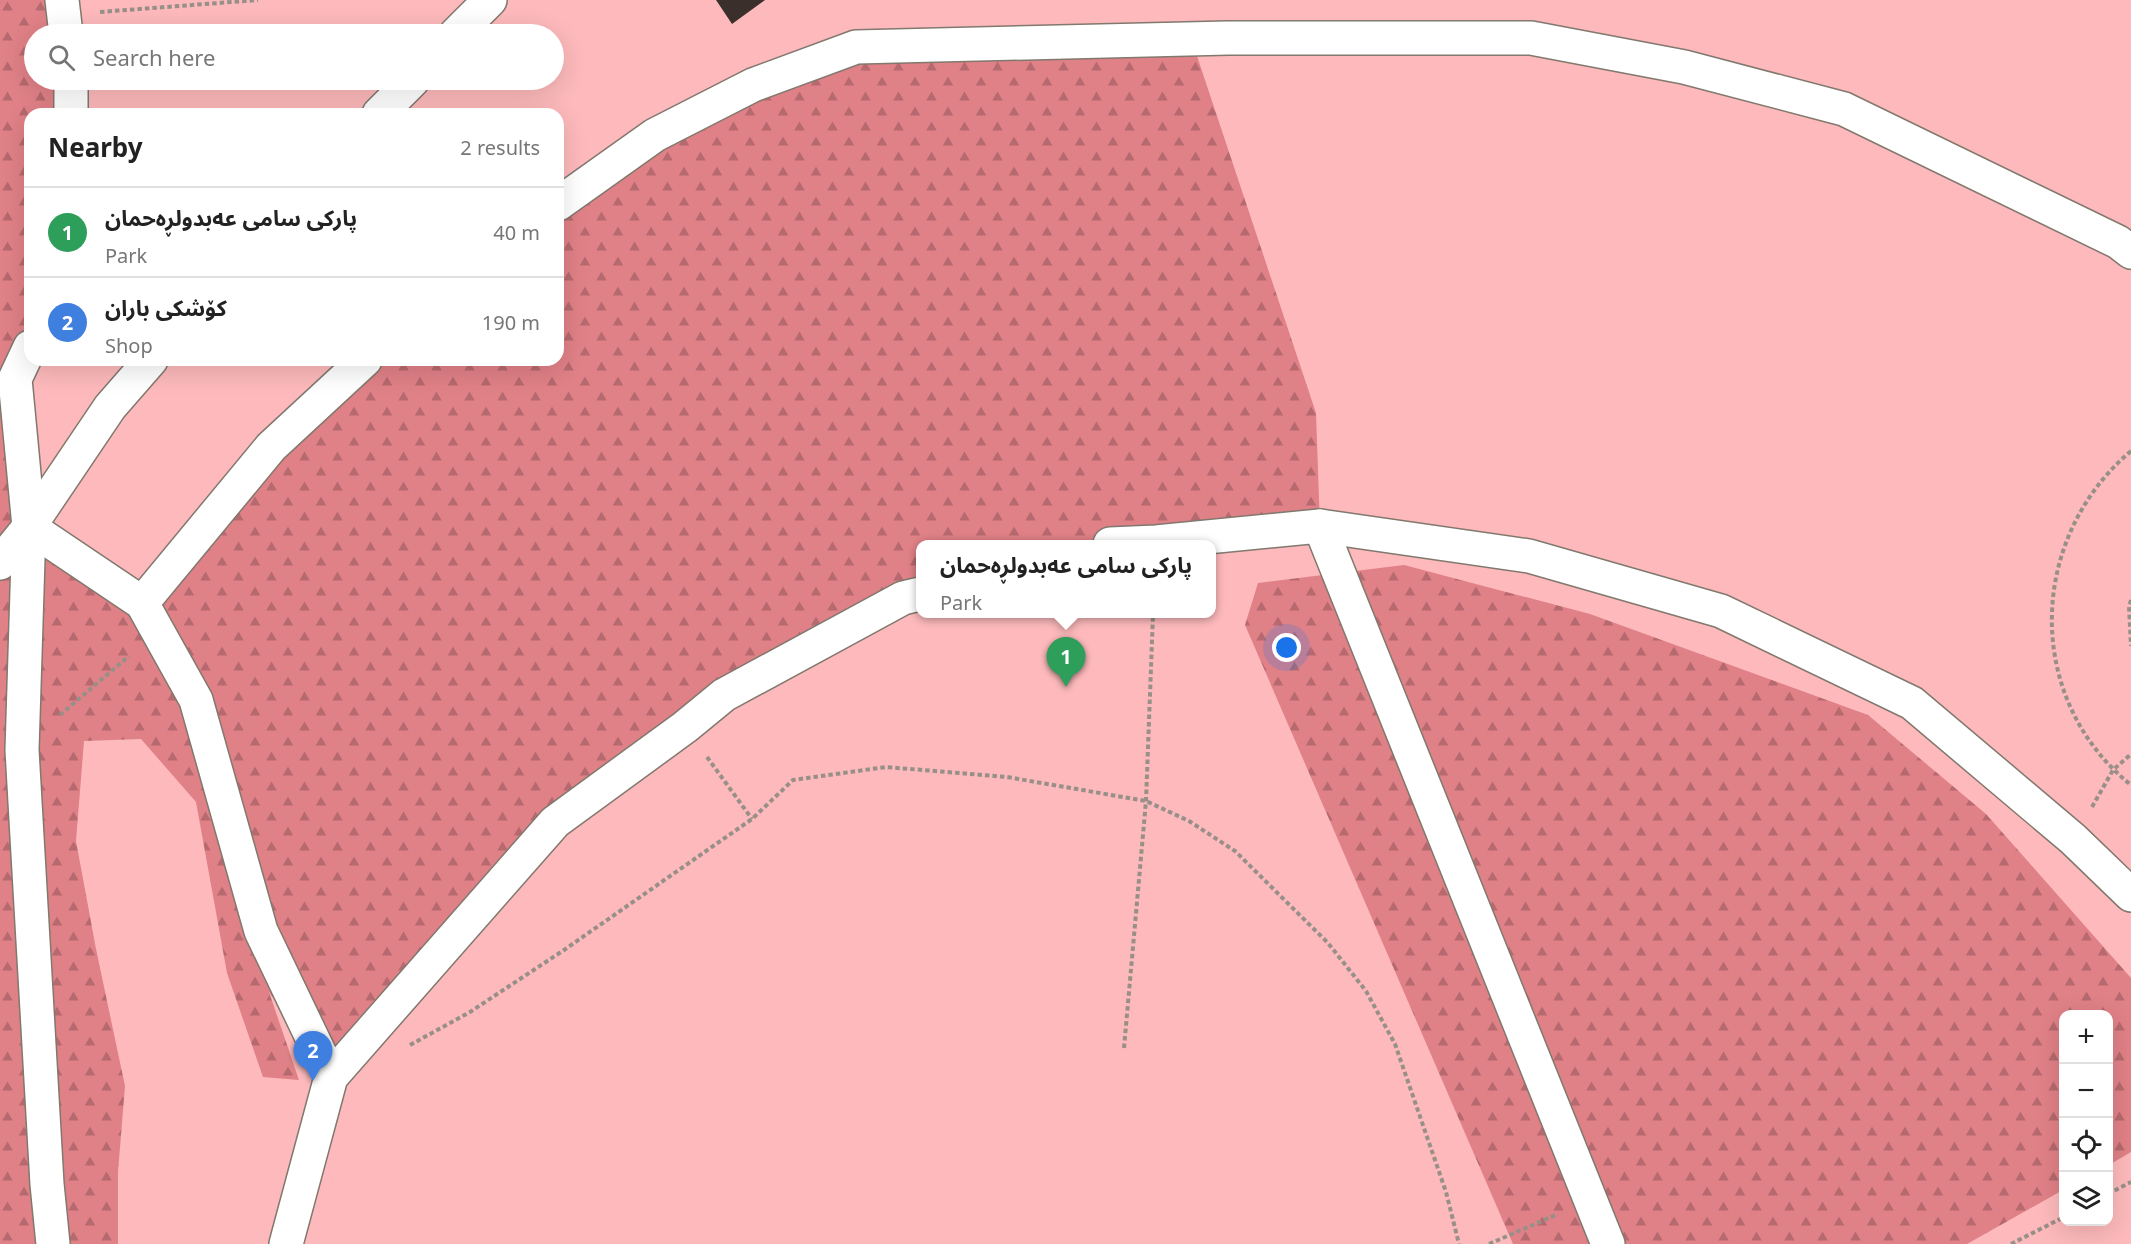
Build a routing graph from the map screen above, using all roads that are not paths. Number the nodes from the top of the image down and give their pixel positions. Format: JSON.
{"nodes":[{"id":1,"x":490,"y":0,"type":"edge"},
{"id":2,"x":466,"y":24,"type":"edge"},
{"id":3,"x":71,"y":90,"type":"edge"},
{"id":4,"x":403,"y":90,"type":"edge"},
{"id":5,"x":71,"y":108,"type":"edge"},
{"id":6,"x":385,"y":108,"type":"edge"},
{"id":7,"x":564,"y":200,"type":"edge"},
{"id":8,"x":2131,"y":252,"type":"edge"},
{"id":9,"x":24,"y":355,"type":"edge"},
{"id":10,"x":146,"y":366,"type":"edge"},
{"id":11,"x":359,"y":366,"type":"edge"},
{"id":12,"x":7,"y":379,"type":"edge"},
{"id":13,"x":1320,"y":526,"type":"junction"},
{"id":14,"x":28,"y":527,"type":"junction"},
{"id":15,"x":1176,"y":540,"type":"edge"},
{"id":16,"x":0,"y":563,"type":"edge"},
{"id":17,"x":916,"y":595,"type":"edge"},
{"id":18,"x":142,"y":603,"type":"junction"},
{"id":19,"x":2131,"y":895,"type":"edge"},
{"id":20,"x":331,"y":1077,"type":"junction"},
{"id":21,"x":53,"y":1244,"type":"edge"},
{"id":22,"x":286,"y":1244,"type":"edge"},
{"id":23,"x":1608,"y":1244,"type":"edge"}],
"edges":[{"from":1,"to":2,"type":"lane"},
{"from":3,"to":5,"type":"lane"},
{"from":4,"to":6,"type":"lane"},
{"from":7,"to":8,"type":"lane"},
{"from":9,"to":12,"type":"lane"},
{"from":10,"to":14,"type":"lane"},
{"from":11,"to":18,"type":"lane"},
{"from":12,"to":14,"type":"lane"},
{"from":13,"to":15,"type":"lane"},
{"from":13,"to":19,"type":"lane"},
{"from":13,"to":23,"type":"lane"},
{"from":14,"to":16,"type":"lane"},
{"from":14,"to":18,"type":"lane"},
{"from":14,"to":21,"type":"lane"},
{"from":17,"to":20,"type":"lane"},
{"from":18,"to":20,"type":"lane"},
{"from":20,"to":22,"type":"lane"}]}
